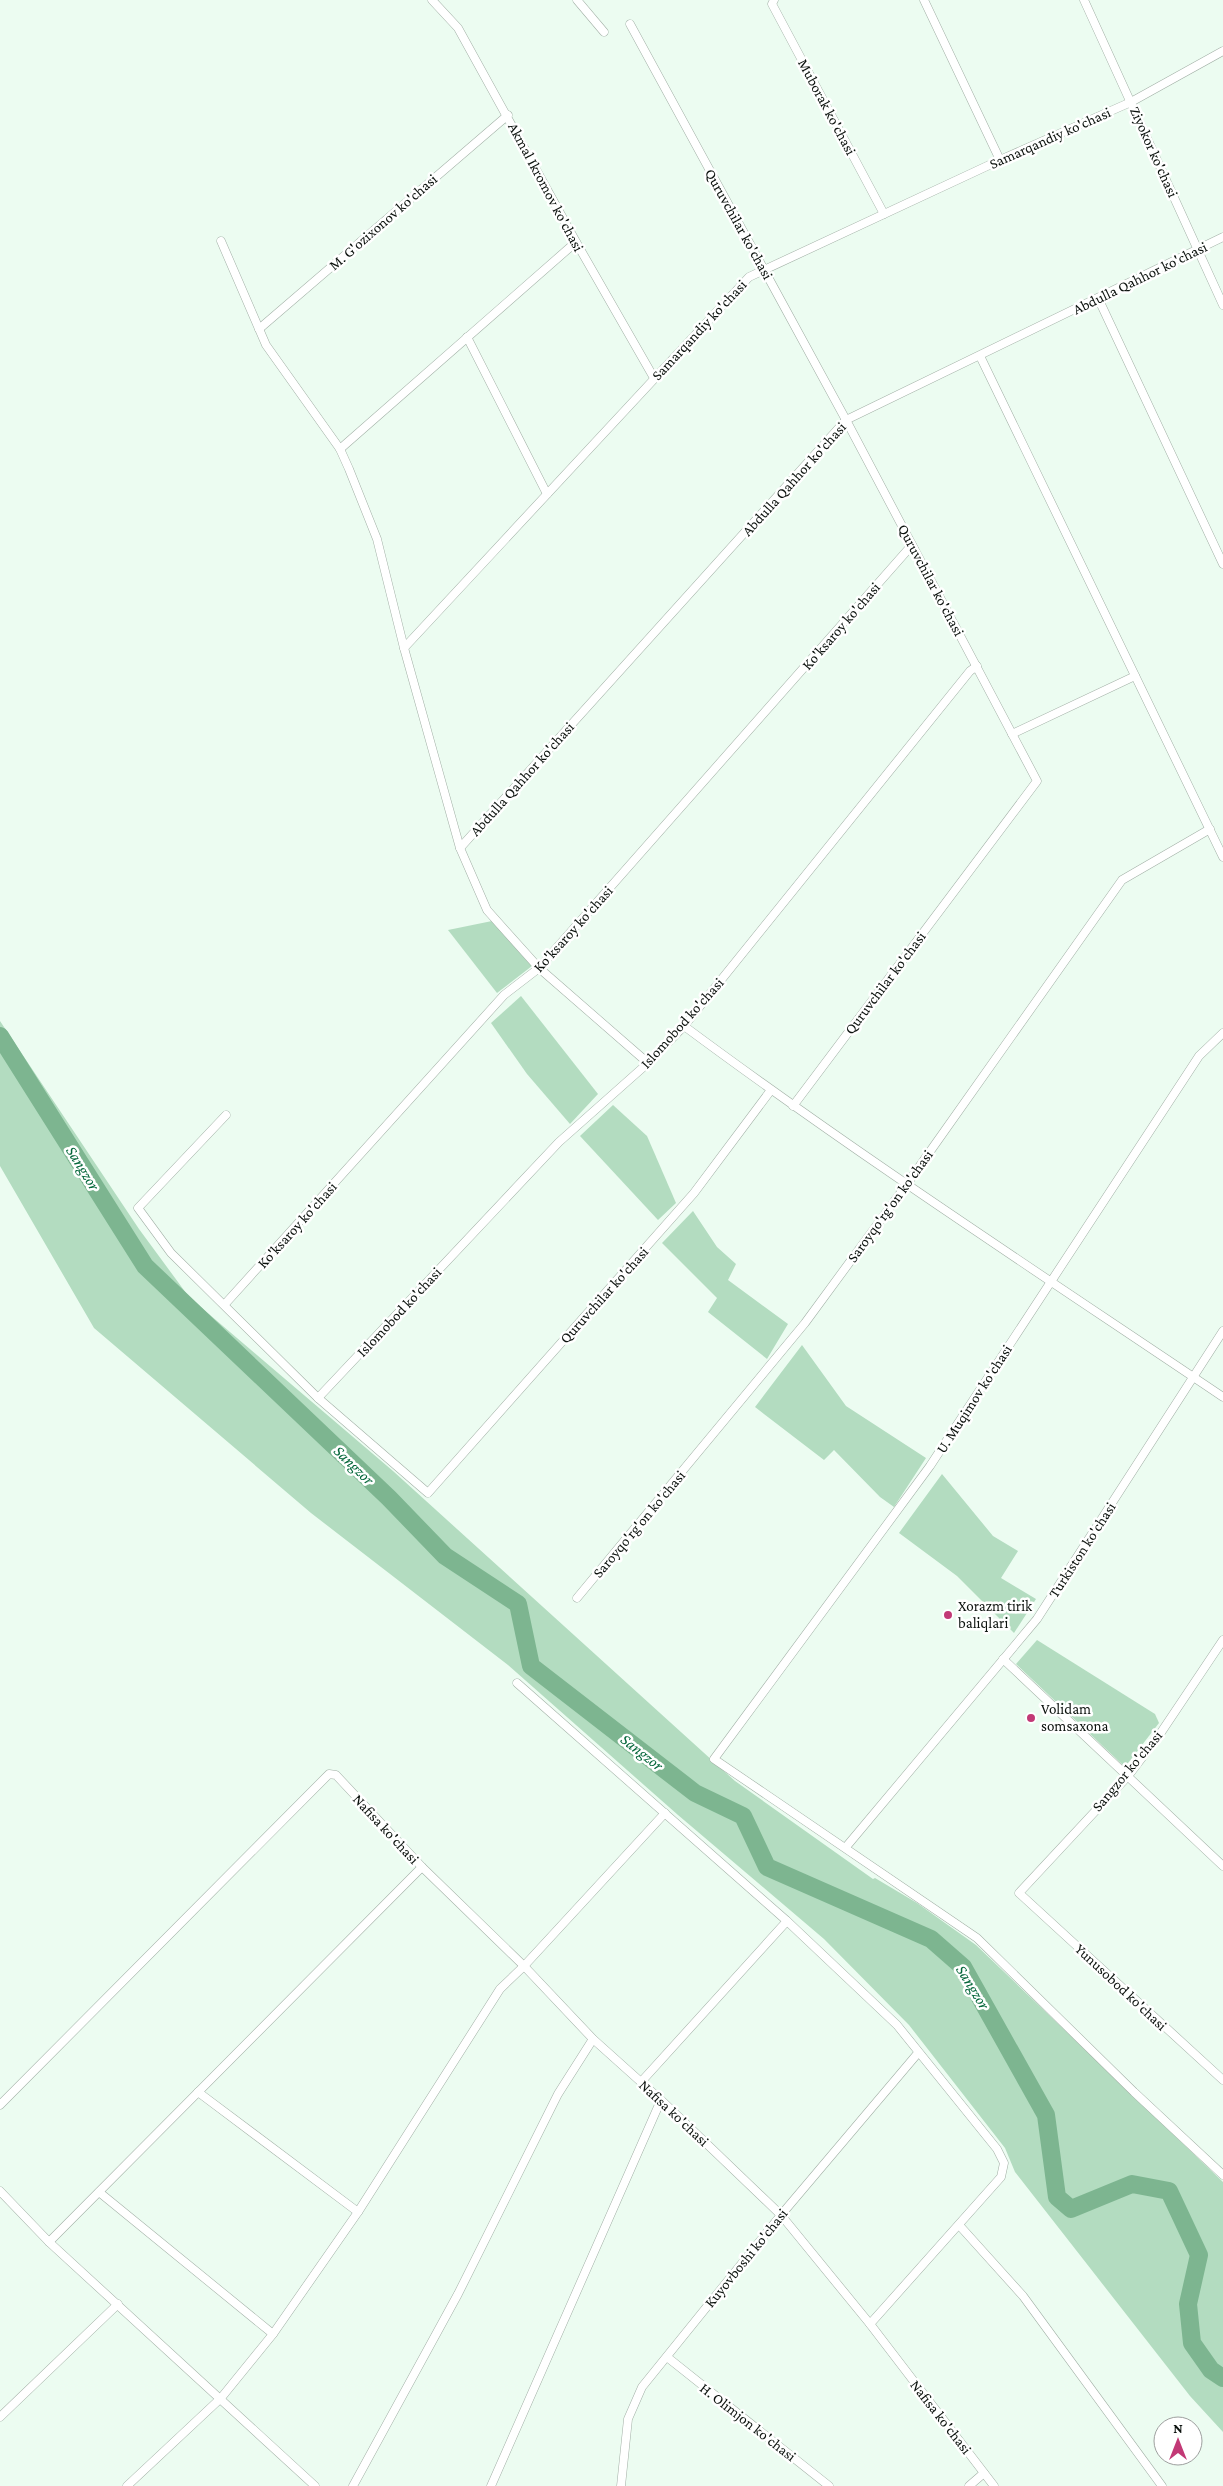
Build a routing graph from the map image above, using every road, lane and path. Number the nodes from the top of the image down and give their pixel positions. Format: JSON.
{"nodes":[{"id":1,"x":432,"y":0,"type":"edge"},
{"id":2,"x":577,"y":0,"type":"edge"},
{"id":3,"x":774,"y":0,"type":"edge"},
{"id":4,"x":924,"y":0,"type":"edge"},
{"id":5,"x":1084,"y":0,"type":"edge"},
{"id":6,"x":630,"y":24,"type":"dead end"},
{"id":7,"x":604,"y":32,"type":"dead end"},
{"id":8,"x":1223,"y":51,"type":"edge"},
{"id":9,"x":1131,"y":102,"type":"junction"},
{"id":10,"x":508,"y":115,"type":"junction"},
{"id":11,"x":1000,"y":160,"type":"junction"},
{"id":12,"x":884,"y":214,"type":"junction"},
{"id":13,"x":1223,"y":237,"type":"edge"},
{"id":14,"x":221,"y":242,"type":"dead end"},
{"id":15,"x":576,"y":242,"type":"junction"},
{"id":16,"x":1197,"y":249,"type":"junction"},
{"id":17,"x":764,"y":269,"type":"junction"},
{"id":18,"x":1098,"y":298,"type":"junction"},
{"id":19,"x":1223,"y":305,"type":"edge"},
{"id":20,"x":259,"y":329,"type":"junction"},
{"id":21,"x":467,"y":338,"type":"junction"},
{"id":22,"x":980,"y":356,"type":"junction"},
{"id":23,"x":654,"y":378,"type":"junction"},
{"id":24,"x":846,"y":420,"type":"junction"},
{"id":25,"x":340,"y":449,"type":"junction"},
{"id":26,"x":547,"y":494,"type":"junction"},
{"id":27,"x":912,"y":545,"type":"junction"},
{"id":28,"x":1223,"y":564,"type":"edge"},
{"id":29,"x":404,"y":648,"type":"junction"},
{"id":30,"x":977,"y":666,"type":"junction"},
{"id":31,"x":1135,"y":676,"type":"junction"},
{"id":32,"x":1012,"y":734,"type":"junction"},
{"id":33,"x":1210,"y":829,"type":"junction"},
{"id":34,"x":460,"y":848,"type":"junction"},
{"id":35,"x":1223,"y":857,"type":"edge"},
{"id":36,"x":539,"y":968,"type":"junction"},
{"id":37,"x":684,"y":1026,"type":"junction"},
{"id":38,"x":1223,"y":1033,"type":"edge"},
{"id":39,"x":648,"y":1063,"type":"junction"},
{"id":40,"x":770,"y":1090,"type":"junction"},
{"id":41,"x":793,"y":1106,"type":"junction"},
{"id":42,"x":226,"y":1115,"type":"dead end"},
{"id":43,"x":907,"y":1184,"type":"junction"},
{"id":44,"x":1051,"y":1280,"type":"junction"},
{"id":45,"x":225,"y":1304,"type":"junction"},
{"id":46,"x":1223,"y":1331,"type":"edge"},
{"id":47,"x":1193,"y":1377,"type":"junction"},
{"id":48,"x":1223,"y":1397,"type":"edge"},
{"id":49,"x":318,"y":1398,"type":"junction"},
{"id":50,"x":577,"y":1598,"type":"dead end"},
{"id":51,"x":1223,"y":1640,"type":"edge"},
{"id":52,"x":1003,"y":1659,"type":"junction"},
{"id":53,"x":517,"y":1683,"type":"dead end"},
{"id":54,"x":1128,"y":1776,"type":"junction"},
{"id":55,"x":665,"y":1813,"type":"junction"},
{"id":56,"x":846,"y":1847,"type":"junction"},
{"id":57,"x":1223,"y":1866,"type":"edge"},
{"id":58,"x":422,"y":1867,"type":"junction"},
{"id":59,"x":1019,"y":1893,"type":"joint"},
{"id":60,"x":787,"y":1921,"type":"junction"},
{"id":61,"x":524,"y":1966,"type":"junction"},
{"id":62,"x":593,"y":2040,"type":"junction"},
{"id":63,"x":918,"y":2053,"type":"junction"},
{"id":64,"x":1223,"y":2080,"type":"edge"},
{"id":65,"x":641,"y":2082,"type":"junction"},
{"id":66,"x":198,"y":2092,"type":"junction"},
{"id":67,"x":661,"y":2100,"type":"junction"},
{"id":68,"x":0,"y":2105,"type":"edge"},
{"id":69,"x":1223,"y":2175,"type":"edge"},
{"id":70,"x":99,"y":2192,"type":"junction"},
{"id":71,"x":1,"y":2195,"type":"edge"},
{"id":72,"x":358,"y":2212,"type":"junction"},
{"id":73,"x":781,"y":2215,"type":"junction"},
{"id":74,"x":959,"y":2225,"type":"junction"},
{"id":75,"x":49,"y":2242,"type":"junction"},
{"id":76,"x":118,"y":2304,"type":"junction"},
{"id":77,"x":870,"y":2324,"type":"junction"},
{"id":78,"x":273,"y":2334,"type":"junction"},
{"id":79,"x":666,"y":2357,"type":"junction"},
{"id":80,"x":221,"y":2398,"type":"junction"},
{"id":81,"x":0,"y":2417,"type":"edge"},
{"id":82,"x":984,"y":2473,"type":"junction"},
{"id":83,"x":127,"y":2486,"type":"edge"},
{"id":84,"x":315,"y":2486,"type":"edge"},
{"id":85,"x":353,"y":2486,"type":"edge"},
{"id":86,"x":491,"y":2486,"type":"edge"},
{"id":87,"x":621,"y":2486,"type":"edge"},
{"id":88,"x":829,"y":2486,"type":"edge"},
{"id":89,"x":969,"y":2486,"type":"edge"},
{"id":90,"x":994,"y":2486,"type":"edge"},
{"id":91,"x":1162,"y":2486,"type":"edge"}],
"edges":[{"from":1,"to":10,"type":"street","name":"Akmal Ikromov ko'chasi"},
{"from":2,"to":7,"type":"street"},
{"from":3,"to":12,"type":"street","name":"Muborak ko'chasi"},
{"from":4,"to":11,"type":"street"},
{"from":5,"to":9,"type":"street","name":"Ziyokor ko'chasi"},
{"from":6,"to":17,"type":"street","name":"Quruvchilar ko'chasi"},
{"from":8,"to":9,"type":"street","name":"Samarqandiy ko'chasi"},
{"from":9,"to":11,"type":"street","name":"Samarqandiy ko'chasi"},
{"from":9,"to":16,"type":"street","name":"Ziyokor ko'chasi"},
{"from":10,"to":15,"type":"street","name":"Akmal Ikromov ko'chasi"},
{"from":10,"to":20,"type":"street","name":"M. G'ozixonov ko'chasi"},
{"from":11,"to":12,"type":"street","name":"Samarqandiy ko'chasi"},
{"from":12,"to":17,"type":"street","name":"Samarqandiy ko'chasi"},
{"from":13,"to":16,"type":"street","name":"Abdulla Qahhor ko'chasi"},
{"from":14,"to":20,"type":"street"},
{"from":15,"to":21,"type":"street"},
{"from":15,"to":23,"type":"street","name":"Akmal Ikromov ko'chasi"},
{"from":16,"to":18,"type":"street","name":"Abdulla Qahhor ko'chasi"},
{"from":16,"to":19,"type":"street","name":"Ziyokor ko'chasi"},
{"from":17,"to":23,"type":"street","name":"Samarqandiy ko'chasi"},
{"from":17,"to":24,"type":"street","name":"Quruvchilar ko'chasi"},
{"from":18,"to":22,"type":"street","name":"Abdulla Qahhor ko'chasi"},
{"from":18,"to":28,"type":"street"},
{"from":20,"to":25,"type":"street"},
{"from":21,"to":25,"type":"street"},
{"from":21,"to":26,"type":"street"},
{"from":22,"to":24,"type":"street","name":"Abdulla Qahhor ko'chasi"},
{"from":22,"to":31,"type":"street"},
{"from":23,"to":26,"type":"street","name":"Samarqandiy ko'chasi"},
{"from":24,"to":27,"type":"street","name":"Quruvchilar ko'chasi"},
{"from":24,"to":34,"type":"street","name":"Abdulla Qahhor ko'chasi"},
{"from":25,"to":29,"type":"street"},
{"from":26,"to":29,"type":"street","name":"Samarqandiy ko'chasi"},
{"from":27,"to":30,"type":"street","name":"Quruvchilar ko'chasi"},
{"from":27,"to":36,"type":"street","name":"Ko'ksaroy ko'chasi"},
{"from":29,"to":34,"type":"street"},
{"from":30,"to":32,"type":"street","name":"Quruvchilar ko'chasi"},
{"from":30,"to":37,"type":"street","name":"Islomobod ko'chasi"},
{"from":31,"to":32,"type":"street"},
{"from":31,"to":33,"type":"street"},
{"from":32,"to":41,"type":"street","name":"Quruvchilar ko'chasi"},
{"from":33,"to":35,"type":"street"},
{"from":33,"to":43,"type":"street","name":"Saroyqo'rg'on ko'chasi"},
{"from":34,"to":36,"type":"street"},
{"from":36,"to":39,"type":"street"},
{"from":36,"to":45,"type":"street","name":"Ko'ksaroy ko'chasi"},
{"from":37,"to":39,"type":"street","name":"Islomobod ko'chasi"},
{"from":37,"to":40,"type":"street"},
{"from":38,"to":44,"type":"street","name":"U. Muqimov ko'chasi"},
{"from":39,"to":49,"type":"street","name":"Islomobod ko'chasi"},
{"from":40,"to":41,"type":"street"},
{"from":40,"to":49,"type":"street","name":"Quruvchilar ko'chasi"},
{"from":41,"to":43,"type":"street"},
{"from":42,"to":45,"type":"street"},
{"from":43,"to":44,"type":"street"},
{"from":43,"to":50,"type":"street","name":"Saroyqo'rg'on ko'chasi"},
{"from":44,"to":47,"type":"street"},
{"from":44,"to":56,"type":"street","name":"U. Muqimov ko'chasi"},
{"from":45,"to":49,"type":"street"},
{"from":46,"to":47,"type":"street","name":"Turkiston ko'chasi"},
{"from":47,"to":48,"type":"street"},
{"from":47,"to":52,"type":"street","name":"Turkiston ko'chasi"},
{"from":51,"to":54,"type":"street","name":"Sangzor ko'chasi"},
{"from":52,"to":54,"type":"street"},
{"from":52,"to":56,"type":"street","name":"Turkiston ko'chasi"},
{"from":53,"to":55,"type":"street"},
{"from":54,"to":57,"type":"street"},
{"from":54,"to":59,"type":"street","name":"Sangzor ko'chasi"},
{"from":55,"to":60,"type":"street"},
{"from":55,"to":61,"type":"street"},
{"from":56,"to":69,"type":"street"},
{"from":58,"to":61,"type":"street","name":"Nafisa ko'chasi"},
{"from":58,"to":66,"type":"street"},
{"from":58,"to":68,"type":"street","name":"Nafisa ko'chasi"},
{"from":59,"to":64,"type":"street","name":"Yunusobod ko'chasi"},
{"from":60,"to":63,"type":"street"},
{"from":60,"to":65,"type":"street"},
{"from":61,"to":62,"type":"street","name":"Nafisa ko'chasi"},
{"from":61,"to":72,"type":"street"},
{"from":62,"to":65,"type":"street","name":"Nafisa ko'chasi"},
{"from":62,"to":85,"type":"street"},
{"from":63,"to":73,"type":"street","name":"Kuyovboshi ko'chasi"},
{"from":63,"to":74,"type":"street"},
{"from":65,"to":67,"type":"street","name":"Nafisa ko'chasi"},
{"from":66,"to":70,"type":"street"},
{"from":66,"to":72,"type":"street"},
{"from":67,"to":73,"type":"street","name":"Nafisa ko'chasi"},
{"from":67,"to":86,"type":"street"},
{"from":70,"to":75,"type":"street"},
{"from":70,"to":78,"type":"street"},
{"from":71,"to":75,"type":"street"},
{"from":72,"to":78,"type":"street"},
{"from":73,"to":77,"type":"street","name":"Nafisa ko'chasi"},
{"from":73,"to":79,"type":"street","name":"Kuyovboshi ko'chasi"},
{"from":74,"to":77,"type":"street"},
{"from":74,"to":91,"type":"street"},
{"from":75,"to":76,"type":"street"},
{"from":76,"to":80,"type":"street"},
{"from":76,"to":81,"type":"street"},
{"from":77,"to":82,"type":"street","name":"Nafisa ko'chasi"},
{"from":78,"to":80,"type":"street"},
{"from":79,"to":87,"type":"street","name":"Kuyovboshi ko'chasi"},
{"from":79,"to":88,"type":"street","name":"H. Olimjon ko'chasi"},
{"from":80,"to":83,"type":"street"},
{"from":80,"to":84,"type":"street"},
{"from":82,"to":89,"type":"street"},
{"from":82,"to":90,"type":"street","name":"Nafisa ko'chasi"}]}
